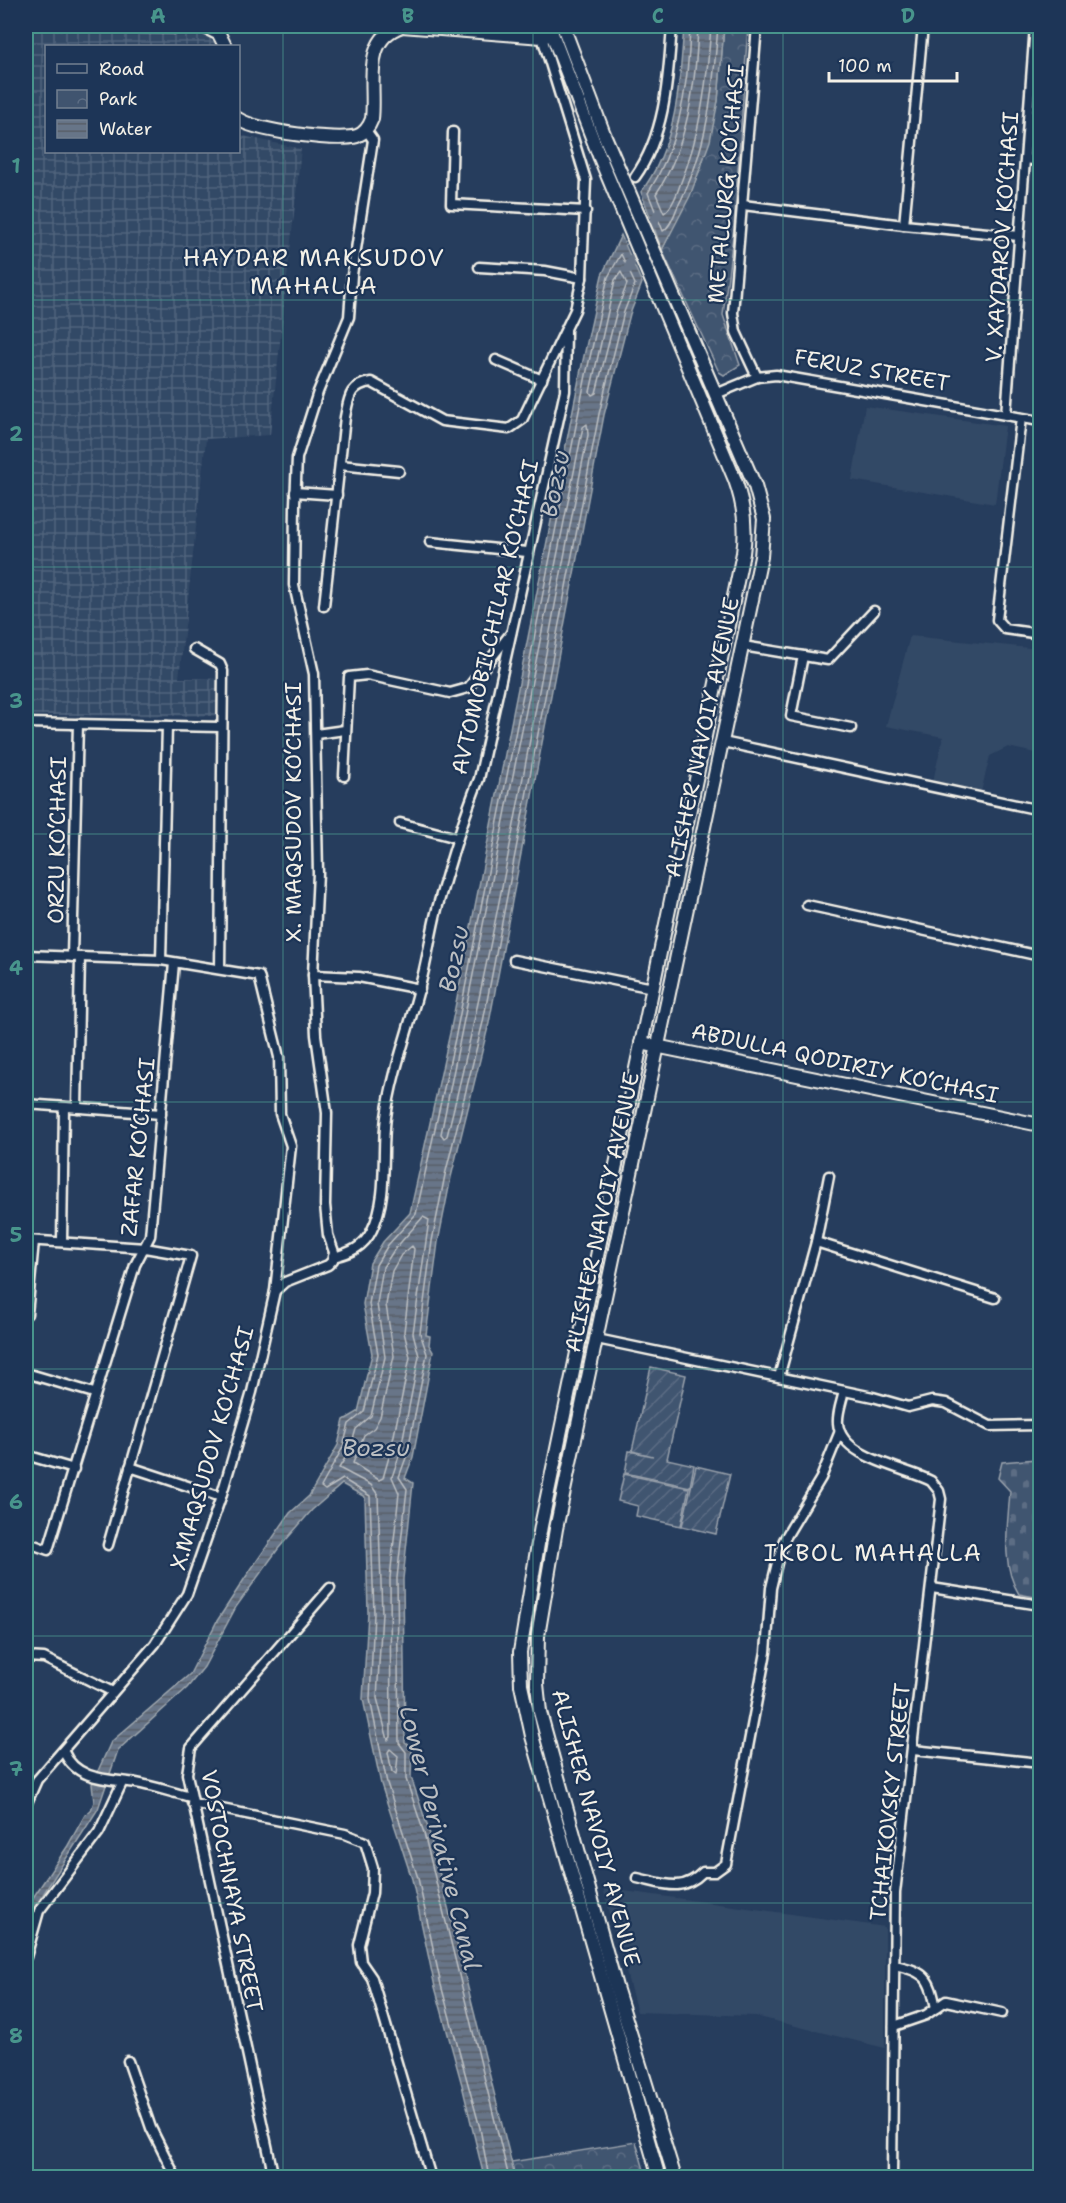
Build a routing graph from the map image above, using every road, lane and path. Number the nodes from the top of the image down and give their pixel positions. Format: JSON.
{"nodes":[{"id":1,"x":118,"y":26,"type":"edge"},
{"id":2,"x":672,"y":26,"type":"edge"},
{"id":3,"x":757,"y":26,"type":"edge"},
{"id":4,"x":923,"y":26,"type":"edge"},
{"id":5,"x":1035,"y":26,"type":"edge"},
{"id":6,"x":564,"y":28,"type":"edge"},
{"id":7,"x":384,"y":29,"type":"edge"},
{"id":8,"x":548,"y":32,"type":"edge"},
{"id":9,"x":224,"y":45,"type":"edge"},
{"id":10,"x":240,"y":120,"type":"edge"},
{"id":11,"x":366,"y":130,"type":"junction"},
{"id":12,"x":453,"y":132,"type":"dead end"},
{"id":13,"x":1026,"y":159,"type":"junction"},
{"id":14,"x":1041,"y":161,"type":"edge"},
{"id":15,"x":635,"y":177,"type":"dead end"},
{"id":16,"x":743,"y":205,"type":"junction"},
{"id":17,"x":585,"y":212,"type":"junction"},
{"id":18,"x":904,"y":225,"type":"junction"},
{"id":19,"x":1019,"y":236,"type":"junction"},
{"id":20,"x":479,"y":267,"type":"dead end"},
{"id":21,"x":582,"y":278,"type":"junction"},
{"id":22,"x":566,"y":330,"type":"junction"},
{"id":23,"x":496,"y":360,"type":"dead end"},
{"id":24,"x":757,"y":376,"type":"junction"},
{"id":25,"x":542,"y":380,"type":"junction"},
{"id":26,"x":716,"y":394,"type":"junction"},
{"id":27,"x":701,"y":401,"type":"junction"},
{"id":28,"x":1006,"y":415,"type":"junction"},
{"id":29,"x":1021,"y":418,"type":"junction"},
{"id":30,"x":1041,"y":421,"type":"edge"},
{"id":31,"x":340,"y":465,"type":"junction"},
{"id":32,"x":399,"y":471,"type":"dead end"},
{"id":33,"x":295,"y":492,"type":"junction"},
{"id":34,"x":337,"y":495,"type":"junction"},
{"id":35,"x":430,"y":542,"type":"dead end"},
{"id":36,"x":527,"y":552,"type":"junction"},
{"id":37,"x":324,"y":606,"type":"dead end"},
{"id":38,"x":874,"y":611,"type":"dead end"},
{"id":39,"x":514,"y":630,"type":"junction"},
{"id":40,"x":1041,"y":634,"type":"edge"},
{"id":41,"x":743,"y":646,"type":"junction"},
{"id":42,"x":195,"y":649,"type":"dead end"},
{"id":43,"x":803,"y":656,"type":"junction"},
{"id":44,"x":26,"y":723,"type":"edge"},
{"id":45,"x":78,"y":724,"type":"junction"},
{"id":46,"x":167,"y":726,"type":"junction"},
{"id":47,"x":220,"y":727,"type":"junction"},
{"id":48,"x":851,"y":728,"type":"dead end"},
{"id":49,"x":345,"y":730,"type":"junction"},
{"id":50,"x":316,"y":734,"type":"junction"},
{"id":51,"x":723,"y":742,"type":"junction"},
{"id":52,"x":344,"y":776,"type":"dead end"},
{"id":53,"x":1041,"y":810,"type":"edge"},
{"id":54,"x":400,"y":823,"type":"dead end"},
{"id":55,"x":457,"y":838,"type":"junction"},
{"id":56,"x":807,"y":905,"type":"dead end"},
{"id":57,"x":26,"y":955,"type":"edge"},
{"id":58,"x":1041,"y":956,"type":"edge"},
{"id":59,"x":76,"y":957,"type":"junction"},
{"id":60,"x":161,"y":960,"type":"junction"},
{"id":61,"x":514,"y":960,"type":"dead end"},
{"id":62,"x":174,"y":963,"type":"junction"},
{"id":63,"x":220,"y":969,"type":"junction"},
{"id":64,"x":313,"y":975,"type":"junction"},
{"id":65,"x":653,"y":988,"type":"junction"},
{"id":66,"x":420,"y":989,"type":"junction"},
{"id":67,"x":641,"y":1043,"type":"junction"},
{"id":68,"x":658,"y":1046,"type":"junction"},
{"id":69,"x":26,"y":1104,"type":"edge"},
{"id":70,"x":64,"y":1107,"type":"junction"},
{"id":71,"x":77,"y":1108,"type":"junction"},
{"id":72,"x":161,"y":1114,"type":"junction"},
{"id":73,"x":1041,"y":1125,"type":"edge"},
{"id":74,"x":830,"y":1176,"type":"dead end"},
{"id":75,"x":30,"y":1241,"type":"edge"},
{"id":76,"x":62,"y":1241,"type":"junction"},
{"id":77,"x":816,"y":1242,"type":"junction"},
{"id":78,"x":145,"y":1248,"type":"junction"},
{"id":79,"x":333,"y":1257,"type":"junction"},
{"id":80,"x":275,"y":1291,"type":"junction"},
{"id":81,"x":995,"y":1298,"type":"dead end"},
{"id":82,"x":27,"y":1314,"type":"dead end"},
{"id":83,"x":597,"y":1339,"type":"junction"},
{"id":84,"x":26,"y":1372,"type":"edge"},
{"id":85,"x":779,"y":1377,"type":"junction"},
{"id":86,"x":844,"y":1391,"type":"junction"},
{"id":87,"x":94,"y":1393,"type":"junction"},
{"id":88,"x":1041,"y":1425,"type":"edge"},
{"id":89,"x":840,"y":1431,"type":"junction"},
{"id":90,"x":26,"y":1455,"type":"edge"},
{"id":91,"x":130,"y":1467,"type":"junction"},
{"id":92,"x":74,"y":1469,"type":"junction"},
{"id":93,"x":221,"y":1497,"type":"junction"},
{"id":94,"x":26,"y":1542,"type":"edge"},
{"id":95,"x":108,"y":1545,"type":"dead end"},
{"id":96,"x":330,"y":1588,"type":"dead end"},
{"id":97,"x":932,"y":1588,"type":"junction"},
{"id":98,"x":1041,"y":1605,"type":"edge"},
{"id":99,"x":26,"y":1657,"type":"edge"},
{"id":100,"x":113,"y":1692,"type":"junction"},
{"id":101,"x":913,"y":1750,"type":"junction"},
{"id":102,"x":64,"y":1752,"type":"junction"},
{"id":103,"x":1041,"y":1763,"type":"edge"},
{"id":104,"x":118,"y":1783,"type":"junction"},
{"id":105,"x":191,"y":1800,"type":"junction"},
{"id":106,"x":26,"y":1805,"type":"edge"},
{"id":107,"x":637,"y":1878,"type":"dead end"},
{"id":108,"x":28,"y":1933,"type":"edge"},
{"id":109,"x":26,"y":1957,"type":"edge"},
{"id":110,"x":895,"y":1965,"type":"junction"},
{"id":111,"x":936,"y":2008,"type":"junction"},
{"id":112,"x":1002,"y":2013,"type":"dead end"},
{"id":113,"x":894,"y":2026,"type":"junction"},
{"id":114,"x":128,"y":2061,"type":"dead end"},
{"id":115,"x":176,"y":2178,"type":"edge"},
{"id":116,"x":274,"y":2178,"type":"edge"},
{"id":117,"x":431,"y":2178,"type":"edge"},
{"id":118,"x":659,"y":2178,"type":"edge"},
{"id":119,"x":675,"y":2178,"type":"edge"},
{"id":120,"x":892,"y":2178,"type":"edge"}],
"edges":[{"from":1,"to":9,"type":"main road"},
{"from":2,"to":15,"type":"street"},
{"from":3,"to":16,"type":"street","name":"METALLURG KO‘CHASI"},
{"from":4,"to":18,"type":"street"},
{"from":5,"to":13,"type":"street","name":"V. XAYDAROV KO‘CHASI"},
{"from":6,"to":8,"type":"main road"},
{"from":6,"to":26,"type":"main road","name":"ALISHER NAVOIY AVENUE"},
{"from":7,"to":8,"type":"main road","name":"X. MAQSUDOV KO‘CHASI"},
{"from":7,"to":11,"type":"main road","name":"X. MAQSUDOV KO‘CHASI"},
{"from":8,"to":17,"type":"street"},
{"from":8,"to":27,"type":"main road","name":"ALISHER NAVOIY AVENUE"},
{"from":10,"to":11,"type":"main road"},
{"from":11,"to":33,"type":"street","name":"X. MAQSUDOV KO‘CHASI"},
{"from":12,"to":17,"type":"street"},
{"from":13,"to":14,"type":"street"},
{"from":13,"to":19,"type":"street","name":"V. XAYDAROV KO‘CHASI"},
{"from":16,"to":18,"type":"street"},
{"from":16,"to":24,"type":"street","name":"METALLURG KO‘CHASI"},
{"from":17,"to":21,"type":"street"},
{"from":18,"to":19,"type":"street"},
{"from":19,"to":28,"type":"street","name":"V. XAYDAROV KO‘CHASI"},
{"from":20,"to":21,"type":"street"},
{"from":21,"to":22,"type":"street"},
{"from":22,"to":25,"type":"street"},
{"from":22,"to":36,"type":"street","name":"AVTOMOBILCHILAR KO‘CHASI"},
{"from":23,"to":25,"type":"street"},
{"from":24,"to":26,"type":"street","name":"FERUZ STREET"},
{"from":24,"to":28,"type":"street","name":"FERUZ STREET"},
{"from":25,"to":31,"type":"street"},
{"from":26,"to":27,"type":"main road","name":"FERUZ STREET"},
{"from":26,"to":41,"type":"main road","name":"ALISHER NAVOIY AVENUE"},
{"from":27,"to":65,"type":"main road","name":"ALISHER NAVOIY AVENUE"},
{"from":28,"to":29,"type":"street","name":"FERUZ STREET"},
{"from":29,"to":30,"type":"street","name":"FERUZ STREET"},
{"from":29,"to":40,"type":"street"},
{"from":31,"to":32,"type":"street"},
{"from":31,"to":34,"type":"street"},
{"from":33,"to":34,"type":"street"},
{"from":33,"to":50,"type":"street","name":"X. MAQSUDOV KO‘CHASI"},
{"from":34,"to":37,"type":"street"},
{"from":35,"to":36,"type":"street"},
{"from":36,"to":39,"type":"street","name":"AVTOMOBILCHILAR KO‘CHASI"},
{"from":38,"to":43,"type":"street"},
{"from":39,"to":49,"type":"street"},
{"from":39,"to":55,"type":"street","name":"AVTOMOBILCHILAR KO‘CHASI"},
{"from":41,"to":43,"type":"street"},
{"from":41,"to":51,"type":"main road","name":"ALISHER NAVOIY AVENUE"},
{"from":42,"to":47,"type":"street"},
{"from":43,"to":48,"type":"street"},
{"from":44,"to":45,"type":"street"},
{"from":45,"to":46,"type":"street"},
{"from":45,"to":59,"type":"street","name":"ORZU KO‘CHASI"},
{"from":46,"to":47,"type":"street"},
{"from":46,"to":60,"type":"street"},
{"from":47,"to":63,"type":"street"},
{"from":49,"to":50,"type":"street"},
{"from":49,"to":52,"type":"street"},
{"from":50,"to":64,"type":"street","name":"X. MAQSUDOV KO‘CHASI"},
{"from":51,"to":53,"type":"street"},
{"from":51,"to":68,"type":"main road","name":"ALISHER NAVOIY AVENUE"},
{"from":54,"to":55,"type":"street"},
{"from":55,"to":66,"type":"street","name":"AVTOMOBILCHILAR KO‘CHASI"},
{"from":56,"to":58,"type":"street"},
{"from":57,"to":59,"type":"street"},
{"from":59,"to":60,"type":"street"},
{"from":59,"to":71,"type":"street","name":"ORZU KO‘CHASI"},
{"from":60,"to":62,"type":"street"},
{"from":61,"to":65,"type":"street"},
{"from":62,"to":63,"type":"street"},
{"from":62,"to":72,"type":"street","name":"ZAFAR KO‘CHASI"},
{"from":63,"to":80,"type":"street","name":"X.MAQSUDOV KO‘CHASI"},
{"from":64,"to":66,"type":"street"},
{"from":64,"to":79,"type":"street","name":"X. MAQSUDOV KO‘CHASI"},
{"from":65,"to":67,"type":"main road","name":"ALISHER NAVOIY AVENUE"},
{"from":66,"to":79,"type":"street","name":"AVTOMOBILCHILAR KO‘CHASI"},
{"from":67,"to":68,"type":"main road","name":"ABDULLA QODIRIY KO‘CHASI"},
{"from":67,"to":118,"type":"main road","name":"ALISHER NAVOIY AVENUE"},
{"from":68,"to":73,"type":"main road","name":"ABDULLA QODIRIY KO‘CHASI"},
{"from":68,"to":83,"type":"main road","name":"ALISHER NAVOIY AVENUE"},
{"from":69,"to":70,"type":"street"},
{"from":70,"to":71,"type":"street"},
{"from":70,"to":76,"type":"street"},
{"from":71,"to":72,"type":"street"},
{"from":72,"to":78,"type":"street","name":"ZAFAR KO‘CHASI"},
{"from":74,"to":77,"type":"street"},
{"from":75,"to":76,"type":"street"},
{"from":75,"to":82,"type":"street"},
{"from":76,"to":78,"type":"street"},
{"from":77,"to":81,"type":"street"},
{"from":77,"to":85,"type":"street"},
{"from":78,"to":87,"type":"street"},
{"from":78,"to":91,"type":"street","name":"ZAFAR KO‘CHASI"},
{"from":79,"to":80,"type":"street"},
{"from":80,"to":93,"type":"street","name":"X.MAQSUDOV KO‘CHASI"},
{"from":83,"to":85,"type":"street"},
{"from":83,"to":119,"type":"main road","name":"ALISHER NAVOIY AVENUE"},
{"from":84,"to":87,"type":"street"},
{"from":85,"to":86,"type":"street"},
{"from":86,"to":88,"type":"street"},
{"from":86,"to":89,"type":"street"},
{"from":87,"to":92,"type":"street"},
{"from":89,"to":97,"type":"street","name":"TCHAIKOVSKY STREET"},
{"from":89,"to":107,"type":"street"},
{"from":90,"to":92,"type":"street"},
{"from":91,"to":93,"type":"street"},
{"from":91,"to":95,"type":"street","name":"ZAFAR KO‘CHASI"},
{"from":92,"to":94,"type":"street"},
{"from":93,"to":100,"type":"street","name":"X.MAQSUDOV KO‘CHASI"},
{"from":96,"to":105,"type":"street","name":"VOSTOCHNAYA STREET"},
{"from":97,"to":98,"type":"street"},
{"from":97,"to":101,"type":"street","name":"TCHAIKOVSKY STREET"},
{"from":99,"to":100,"type":"street"},
{"from":100,"to":102,"type":"street","name":"X.MAQSUDOV KO‘CHASI"},
{"from":101,"to":103,"type":"street"},
{"from":101,"to":110,"type":"street","name":"TCHAIKOVSKY STREET"},
{"from":102,"to":104,"type":"street"},
{"from":102,"to":106,"type":"street"},
{"from":104,"to":105,"type":"street"},
{"from":104,"to":108,"type":"street"},
{"from":105,"to":116,"type":"street","name":"VOSTOCHNAYA STREET"},
{"from":105,"to":117,"type":"street"},
{"from":108,"to":109,"type":"street"},
{"from":110,"to":111,"type":"street"},
{"from":110,"to":113,"type":"street","name":"TCHAIKOVSKY STREET"},
{"from":111,"to":112,"type":"street"},
{"from":111,"to":113,"type":"street"},
{"from":113,"to":120,"type":"street","name":"TCHAIKOVSKY STREET"},
{"from":114,"to":115,"type":"street"}]}
